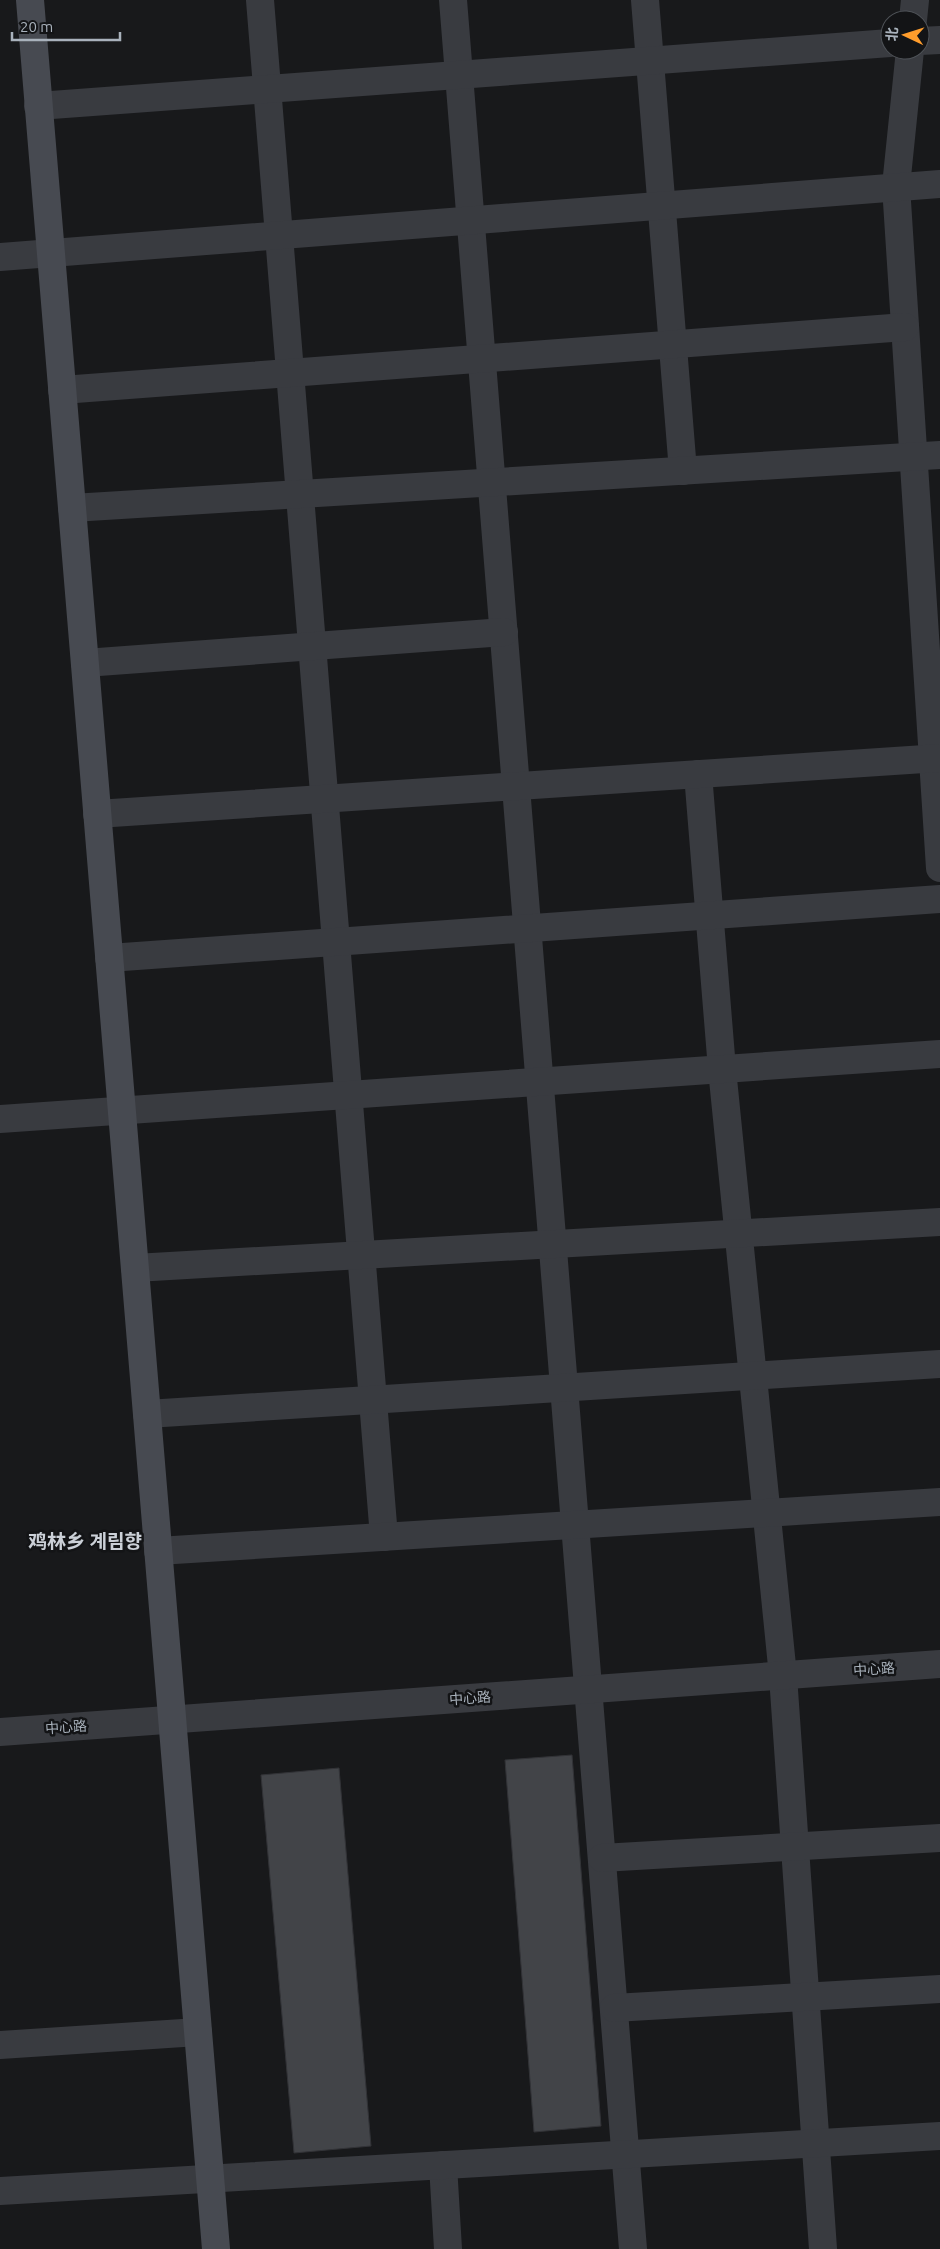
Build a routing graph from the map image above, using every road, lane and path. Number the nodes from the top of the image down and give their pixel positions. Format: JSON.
{"nodes":[{"id":1,"x":30,"y":0,"type":"edge"},
{"id":2,"x":260,"y":0,"type":"edge"},
{"id":3,"x":453,"y":0,"type":"edge"},
{"id":4,"x":645,"y":0,"type":"edge"},
{"id":5,"x":880,"y":44,"type":"edge"},
{"id":6,"x":909,"y":60,"type":"edge"},
{"id":7,"x":650,"y":61,"type":"junction"},
{"id":8,"x":460,"y":75,"type":"junction"},
{"id":9,"x":267,"y":90,"type":"junction"},
{"id":10,"x":38,"y":106,"type":"junction"},
{"id":11,"x":940,"y":184,"type":"edge"},
{"id":12,"x":896,"y":186,"type":"junction"},
{"id":13,"x":662,"y":205,"type":"junction"},
{"id":14,"x":471,"y":220,"type":"junction"},
{"id":15,"x":279,"y":235,"type":"junction"},
{"id":16,"x":51,"y":253,"type":"junction"},
{"id":17,"x":0,"y":257,"type":"edge"},
{"id":18,"x":905,"y":327,"type":"junction"},
{"id":19,"x":673,"y":344,"type":"junction"},
{"id":20,"x":482,"y":359,"type":"junction"},
{"id":21,"x":290,"y":373,"type":"junction"},
{"id":22,"x":62,"y":390,"type":"junction"},
{"id":23,"x":940,"y":456,"type":"edge"},
{"id":24,"x":913,"y":457,"type":"junction"},
{"id":25,"x":684,"y":471,"type":"junction"},
{"id":26,"x":492,"y":482,"type":"junction"},
{"id":27,"x":300,"y":494,"type":"junction"},
{"id":28,"x":72,"y":508,"type":"junction"},
{"id":29,"x":931,"y":599,"type":"edge"},
{"id":30,"x":504,"y":632,"type":"junction"},
{"id":31,"x":312,"y":646,"type":"junction"},
{"id":32,"x":85,"y":663,"type":"junction"},
{"id":33,"x":936,"y":758,"type":"edge"},
{"id":34,"x":698,"y":774,"type":"junction"},
{"id":35,"x":516,"y":786,"type":"junction"},
{"id":36,"x":325,"y":799,"type":"junction"},
{"id":37,"x":97,"y":814,"type":"junction"},
{"id":38,"x":940,"y":868,"type":"edge"},
{"id":39,"x":940,"y":899,"type":"edge"},
{"id":40,"x":710,"y":916,"type":"junction"},
{"id":41,"x":527,"y":929,"type":"junction"},
{"id":42,"x":336,"y":942,"type":"junction"},
{"id":43,"x":109,"y":958,"type":"junction"},
{"id":44,"x":940,"y":1054,"type":"edge"},
{"id":45,"x":722,"y":1069,"type":"junction"},
{"id":46,"x":540,"y":1081,"type":"junction"},
{"id":47,"x":348,"y":1094,"type":"junction"},
{"id":48,"x":122,"y":1110,"type":"junction"},
{"id":49,"x":0,"y":1119,"type":"edge"},
{"id":50,"x":940,"y":1222,"type":"edge"},
{"id":51,"x":739,"y":1234,"type":"junction"},
{"id":52,"x":552,"y":1244,"type":"junction"},
{"id":53,"x":362,"y":1255,"type":"junction"},
{"id":54,"x":135,"y":1268,"type":"junction"},
{"id":55,"x":940,"y":1364,"type":"edge"},
{"id":56,"x":753,"y":1375,"type":"junction"},
{"id":57,"x":564,"y":1387,"type":"junction"},
{"id":58,"x":374,"y":1400,"type":"junction"},
{"id":59,"x":147,"y":1414,"type":"junction"},
{"id":60,"x":940,"y":1502,"type":"edge"},
{"id":61,"x":767,"y":1513,"type":"junction"},
{"id":62,"x":575,"y":1525,"type":"junction"},
{"id":63,"x":384,"y":1537,"type":"junction"},
{"id":64,"x":158,"y":1551,"type":"junction"},
{"id":65,"x":940,"y":1664,"type":"edge"},
{"id":66,"x":783,"y":1676,"type":"junction"},
{"id":67,"x":588,"y":1689,"type":"junction"},
{"id":68,"x":172,"y":1719,"type":"junction"},
{"id":69,"x":0,"y":1732,"type":"edge"},
{"id":70,"x":940,"y":1838,"type":"edge"},
{"id":71,"x":795,"y":1846,"type":"junction"},
{"id":72,"x":602,"y":1858,"type":"junction"},
{"id":73,"x":940,"y":1989,"type":"edge"},
{"id":74,"x":806,"y":1997,"type":"junction"},
{"id":75,"x":614,"y":2008,"type":"junction"},
{"id":76,"x":198,"y":2032,"type":"junction"},
{"id":77,"x":0,"y":2045,"type":"edge"},
{"id":78,"x":940,"y":2136,"type":"edge"},
{"id":79,"x":816,"y":2144,"type":"junction"},
{"id":80,"x":625,"y":2154,"type":"junction"},
{"id":81,"x":443,"y":2165,"type":"junction"},
{"id":82,"x":210,"y":2178,"type":"junction"},
{"id":83,"x":0,"y":2191,"type":"edge"},
{"id":84,"x":216,"y":2249,"type":"edge"},
{"id":85,"x":448,"y":2249,"type":"edge"},
{"id":86,"x":633,"y":2249,"type":"edge"},
{"id":87,"x":823,"y":2249,"type":"edge"}],
"edges":[{"from":1,"to":10,"type":"street"},
{"from":2,"to":9,"type":"street"},
{"from":3,"to":8,"type":"street"},
{"from":4,"to":7,"type":"street"},
{"from":5,"to":7,"type":"street"},
{"from":6,"to":12,"type":"street"},
{"from":7,"to":8,"type":"street"},
{"from":7,"to":13,"type":"street"},
{"from":8,"to":9,"type":"street"},
{"from":8,"to":14,"type":"street"},
{"from":9,"to":10,"type":"street"},
{"from":9,"to":15,"type":"street"},
{"from":10,"to":16,"type":"street"},
{"from":11,"to":12,"type":"street"},
{"from":12,"to":13,"type":"street"},
{"from":12,"to":18,"type":"street"},
{"from":13,"to":14,"type":"street"},
{"from":13,"to":19,"type":"street"},
{"from":14,"to":15,"type":"street"},
{"from":14,"to":20,"type":"street"},
{"from":15,"to":16,"type":"street"},
{"from":15,"to":21,"type":"street"},
{"from":16,"to":17,"type":"street"},
{"from":16,"to":22,"type":"street"},
{"from":18,"to":19,"type":"street"},
{"from":18,"to":24,"type":"street"},
{"from":19,"to":20,"type":"street"},
{"from":19,"to":25,"type":"street"},
{"from":20,"to":21,"type":"street"},
{"from":20,"to":26,"type":"street"},
{"from":21,"to":22,"type":"street"},
{"from":21,"to":27,"type":"street"},
{"from":22,"to":28,"type":"street"},
{"from":23,"to":24,"type":"street"},
{"from":24,"to":25,"type":"street"},
{"from":24,"to":29,"type":"street"},
{"from":25,"to":26,"type":"street"},
{"from":26,"to":27,"type":"street"},
{"from":26,"to":30,"type":"street"},
{"from":27,"to":28,"type":"street"},
{"from":27,"to":31,"type":"street"},
{"from":28,"to":32,"type":"street"},
{"from":29,"to":33,"type":"street"},
{"from":30,"to":31,"type":"street"},
{"from":30,"to":35,"type":"street"},
{"from":31,"to":32,"type":"street"},
{"from":31,"to":36,"type":"street"},
{"from":32,"to":37,"type":"street"},
{"from":33,"to":34,"type":"street"},
{"from":33,"to":38,"type":"street"},
{"from":34,"to":35,"type":"street"},
{"from":34,"to":40,"type":"street"},
{"from":35,"to":36,"type":"street"},
{"from":35,"to":41,"type":"street"},
{"from":36,"to":37,"type":"street"},
{"from":36,"to":42,"type":"street"},
{"from":37,"to":43,"type":"street"},
{"from":39,"to":40,"type":"street"},
{"from":40,"to":41,"type":"street"},
{"from":40,"to":45,"type":"street"},
{"from":41,"to":42,"type":"street"},
{"from":41,"to":46,"type":"street"},
{"from":42,"to":43,"type":"street"},
{"from":42,"to":47,"type":"street"},
{"from":43,"to":48,"type":"street"},
{"from":44,"to":45,"type":"street"},
{"from":45,"to":46,"type":"street"},
{"from":45,"to":51,"type":"street"},
{"from":46,"to":47,"type":"street"},
{"from":46,"to":52,"type":"street"},
{"from":47,"to":48,"type":"street"},
{"from":47,"to":53,"type":"street"},
{"from":48,"to":49,"type":"street"},
{"from":48,"to":54,"type":"street"},
{"from":50,"to":51,"type":"street"},
{"from":51,"to":52,"type":"street"},
{"from":51,"to":56,"type":"street"},
{"from":52,"to":53,"type":"street"},
{"from":52,"to":57,"type":"street"},
{"from":53,"to":54,"type":"street"},
{"from":53,"to":58,"type":"street"},
{"from":54,"to":59,"type":"street"},
{"from":55,"to":56,"type":"street"},
{"from":56,"to":57,"type":"street"},
{"from":56,"to":61,"type":"street"},
{"from":57,"to":58,"type":"street"},
{"from":57,"to":62,"type":"street"},
{"from":58,"to":59,"type":"street"},
{"from":58,"to":63,"type":"street"},
{"from":59,"to":64,"type":"street"},
{"from":60,"to":61,"type":"street"},
{"from":61,"to":62,"type":"street"},
{"from":61,"to":66,"type":"street"},
{"from":62,"to":63,"type":"street"},
{"from":62,"to":67,"type":"street"},
{"from":63,"to":64,"type":"street"},
{"from":64,"to":68,"type":"street"},
{"from":65,"to":66,"type":"street","name":"中心路"},
{"from":66,"to":67,"type":"street","name":"中心路"},
{"from":66,"to":71,"type":"street"},
{"from":67,"to":68,"type":"street","name":"中心路"},
{"from":67,"to":72,"type":"street"},
{"from":68,"to":69,"type":"street","name":"中心路"},
{"from":68,"to":76,"type":"street"},
{"from":70,"to":71,"type":"street"},
{"from":71,"to":72,"type":"street"},
{"from":71,"to":74,"type":"street"},
{"from":72,"to":75,"type":"street"},
{"from":73,"to":74,"type":"street"},
{"from":74,"to":75,"type":"street"},
{"from":74,"to":79,"type":"street"},
{"from":75,"to":80,"type":"street"},
{"from":76,"to":77,"type":"street"},
{"from":76,"to":82,"type":"street"},
{"from":78,"to":79,"type":"street"},
{"from":79,"to":80,"type":"street"},
{"from":79,"to":87,"type":"street"},
{"from":80,"to":81,"type":"street"},
{"from":80,"to":86,"type":"street"},
{"from":81,"to":82,"type":"street"},
{"from":81,"to":85,"type":"street"},
{"from":82,"to":83,"type":"street"},
{"from":82,"to":84,"type":"street"}]}
